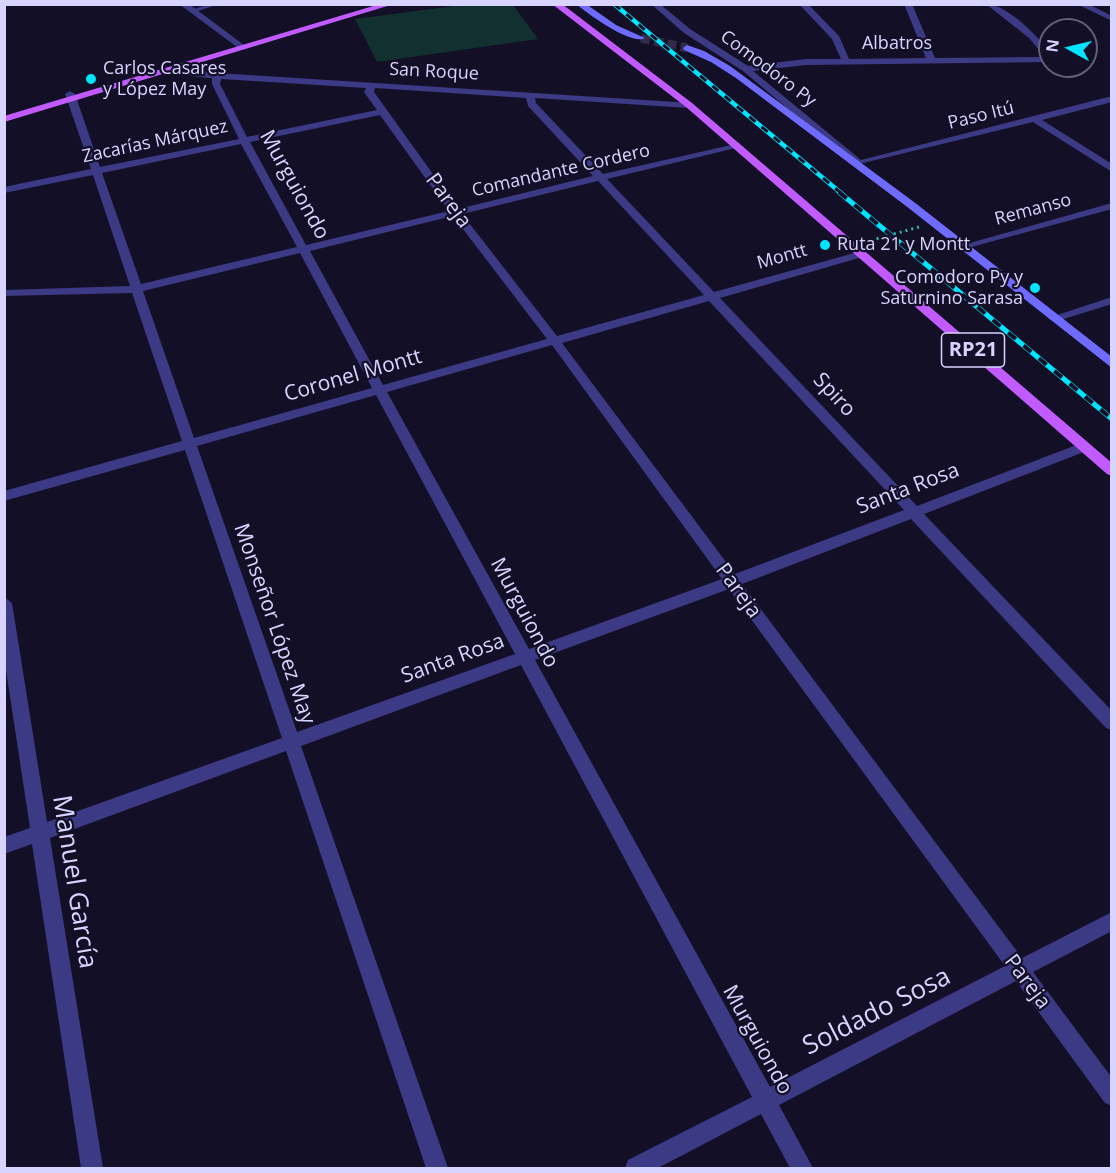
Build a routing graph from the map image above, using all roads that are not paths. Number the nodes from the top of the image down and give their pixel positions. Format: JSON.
{"nodes":[{"id":1,"x":183,"y":4,"type":"edge"},
{"id":2,"x":217,"y":4,"type":"edge"},
{"id":3,"x":373,"y":4,"type":"edge"},
{"id":4,"x":390,"y":4,"type":"edge"},
{"id":5,"x":556,"y":4,"type":"edge"},
{"id":6,"x":580,"y":4,"type":"edge"},
{"id":7,"x":654,"y":4,"type":"edge"},
{"id":8,"x":803,"y":4,"type":"edge"},
{"id":9,"x":908,"y":4,"type":"edge"},
{"id":10,"x":990,"y":4,"type":"edge"},
{"id":11,"x":1081,"y":4,"type":"edge"},
{"id":12,"x":192,"y":11,"type":"junction"},
{"id":13,"x":1112,"y":18,"type":"edge"},
{"id":14,"x":641,"y":38,"type":"tunnel mouth"},
{"id":15,"x":241,"y":46,"type":"junction"},
{"id":16,"x":687,"y":48,"type":"tunnel mouth"},
{"id":17,"x":931,"y":60,"type":"junction"},
{"id":18,"x":846,"y":61,"type":"junction"},
{"id":19,"x":178,"y":67,"type":"junction"},
{"id":20,"x":746,"y":69,"type":"junction"},
{"id":21,"x":217,"y":76,"type":"junction"},
{"id":22,"x":371,"y":85,"type":"junction"},
{"id":23,"x":530,"y":95,"type":"junction"},
{"id":24,"x":72,"y":96,"type":"junction"},
{"id":25,"x":1112,"y":99,"type":"edge"},
{"id":26,"x":689,"y":105,"type":"junction"},
{"id":27,"x":383,"y":112,"type":"junction"},
{"id":28,"x":4,"y":113,"type":"edge"},
{"id":29,"x":4,"y":119,"type":"edge"},
{"id":30,"x":1036,"y":120,"type":"junction"},
{"id":31,"x":244,"y":140,"type":"junction"},
{"id":32,"x":737,"y":145,"type":"junction"},
{"id":33,"x":859,"y":164,"type":"junction"},
{"id":34,"x":1112,"y":169,"type":"edge"},
{"id":35,"x":95,"y":171,"type":"junction"},
{"id":36,"x":601,"y":178,"type":"junction"},
{"id":37,"x":4,"y":190,"type":"edge"},
{"id":38,"x":1112,"y":206,"type":"edge"},
{"id":39,"x":457,"y":213,"type":"junction"},
{"id":40,"x":964,"y":246,"type":"junction"},
{"id":41,"x":305,"y":249,"type":"junction"},
{"id":42,"x":857,"y":250,"type":"junction"},
{"id":43,"x":135,"y":289,"type":"junction"},
{"id":44,"x":4,"y":293,"type":"edge"},
{"id":45,"x":712,"y":296,"type":"junction"},
{"id":46,"x":1112,"y":300,"type":"edge"},
{"id":47,"x":1054,"y":318,"type":"junction"},
{"id":48,"x":554,"y":340,"type":"junction"},
{"id":49,"x":1112,"y":364,"type":"edge"},
{"id":50,"x":381,"y":390,"type":"junction"},
{"id":51,"x":189,"y":444,"type":"junction"},
{"id":52,"x":1084,"y":447,"type":"junction"},
{"id":53,"x":1112,"y":471,"type":"edge"},
{"id":54,"x":4,"y":496,"type":"edge"},
{"id":55,"x":913,"y":511,"type":"junction"},
{"id":56,"x":731,"y":582,"type":"junction"},
{"id":57,"x":4,"y":603,"type":"edge"},
{"id":58,"x":524,"y":657,"type":"junction"},
{"id":59,"x":1112,"y":723,"type":"edge"},
{"id":60,"x":291,"y":742,"type":"junction"},
{"id":61,"x":41,"y":833,"type":"junction"},
{"id":62,"x":4,"y":846,"type":"edge"},
{"id":63,"x":1112,"y":921,"type":"edge"},
{"id":64,"x":1017,"y":970,"type":"junction"},
{"id":65,"x":1112,"y":1096,"type":"edge"},
{"id":66,"x":766,"y":1100,"type":"junction"},
{"id":67,"x":92,"y":1168,"type":"edge"},
{"id":68,"x":437,"y":1168,"type":"edge"},
{"id":69,"x":636,"y":1168,"type":"edge"},
{"id":70,"x":802,"y":1168,"type":"edge"}],
"edges":[{"from":1,"to":12,"type":"street"},
{"from":2,"to":12,"type":"lane"},
{"from":3,"to":15,"type":"main road"},
{"from":4,"to":15,"type":"main road"},
{"from":5,"to":26,"type":"main road","number":"RP21"},
{"from":6,"to":14,"type":"main road"},
{"from":7,"to":20,"type":"street","name":"Comodoro Py"},
{"from":8,"to":18,"type":"street"},
{"from":9,"to":17,"type":"street"},
{"from":10,"to":17,"type":"street","name":"Albatros"},
{"from":11,"to":13,"type":"street"},
{"from":12,"to":15,"type":"street"},
{"from":15,"to":19,"type":"main road"},
{"from":15,"to":24,"type":"main road"},
{"from":16,"to":33,"type":"main road","name":"Comodoro Py"},
{"from":17,"to":18,"type":"street","name":"Albatros"},
{"from":18,"to":20,"type":"street","name":"Albatros"},
{"from":19,"to":21,"type":"street","name":"San Roque"},
{"from":19,"to":24,"type":"main road"},
{"from":20,"to":33,"type":"street","name":"Comodoro Py"},
{"from":21,"to":22,"type":"street","name":"San Roque"},
{"from":21,"to":31,"type":"street","name":"Murguiondo"},
{"from":22,"to":23,"type":"street","name":"San Roque"},
{"from":22,"to":27,"type":"street","name":"Pareja"},
{"from":23,"to":26,"type":"street","name":"San Roque"},
{"from":23,"to":36,"type":"street","name":"Spiro"},
{"from":24,"to":28,"type":"main road"},
{"from":24,"to":29,"type":"main road"},
{"from":24,"to":35,"type":"street","name":"Monseñor López May"},
{"from":25,"to":30,"type":"street","name":"Paso Itú"},
{"from":26,"to":32,"type":"main road","number":"RP21"},
{"from":27,"to":31,"type":"street","name":"Zacarías Márquez"},
{"from":27,"to":39,"type":"street","name":"Pareja"},
{"from":30,"to":33,"type":"street","name":"Paso Itú"},
{"from":30,"to":34,"type":"street"},
{"from":31,"to":35,"type":"street","name":"Zacarías Márquez"},
{"from":31,"to":41,"type":"street","name":"Murguiondo"},
{"from":32,"to":36,"type":"street","name":"Comandante Cordero"},
{"from":32,"to":42,"type":"main road","number":"RP21"},
{"from":33,"to":40,"type":"main road","name":"Comodoro Py"},
{"from":35,"to":37,"type":"street","name":"Zacarías Márquez"},
{"from":35,"to":43,"type":"street","name":"Monseñor López May"},
{"from":36,"to":39,"type":"street","name":"Comandante Cordero"},
{"from":36,"to":45,"type":"street","name":"Spiro"},
{"from":38,"to":40,"type":"street","name":"Remanso"},
{"from":39,"to":41,"type":"street","name":"Comandante Cordero"},
{"from":39,"to":48,"type":"street","name":"Pareja"},
{"from":40,"to":47,"type":"main road","name":"Comodoro Py"},
{"from":41,"to":43,"type":"street","name":"Comandante Cordero"},
{"from":41,"to":50,"type":"street","name":"Murguiondo"},
{"from":42,"to":45,"type":"street","name":"Montt"},
{"from":42,"to":52,"type":"main road","number":"RP21"},
{"from":43,"to":44,"type":"street","name":"Comandante Cordero"},
{"from":43,"to":51,"type":"street","name":"Monseñor López May"},
{"from":45,"to":48,"type":"street","name":"Coronel Montt"},
{"from":45,"to":55,"type":"street","name":"Spiro"},
{"from":46,"to":47,"type":"street"},
{"from":47,"to":49,"type":"main road","name":"Comodoro Py"},
{"from":48,"to":50,"type":"street","name":"Coronel Montt"},
{"from":48,"to":56,"type":"street","name":"Pareja"},
{"from":50,"to":51,"type":"street","name":"Coronel Montt"},
{"from":50,"to":58,"type":"street","name":"Murguiondo"},
{"from":51,"to":54,"type":"street","name":"Coronel Montt"},
{"from":51,"to":60,"type":"street","name":"Monseñor López May"},
{"from":52,"to":53,"type":"main road","number":"RP21"},
{"from":52,"to":55,"type":"street","name":"Santa Rosa"},
{"from":55,"to":56,"type":"street","name":"Santa Rosa"},
{"from":55,"to":59,"type":"street","name":"Spiro"},
{"from":56,"to":58,"type":"street","name":"Santa Rosa"},
{"from":56,"to":64,"type":"street","name":"Pareja"},
{"from":57,"to":61,"type":"street","name":"Manuel García"},
{"from":58,"to":60,"type":"street","name":"Santa Rosa"},
{"from":58,"to":66,"type":"street","name":"Murguiondo"},
{"from":60,"to":61,"type":"street","name":"Santa Rosa"},
{"from":60,"to":68,"type":"street","name":"Monseñor López May"},
{"from":61,"to":62,"type":"street","name":"Santa Rosa"},
{"from":61,"to":67,"type":"street","name":"Manuel García"},
{"from":63,"to":64,"type":"street","name":"Soldado Sosa"},
{"from":64,"to":65,"type":"street","name":"Pareja"},
{"from":64,"to":66,"type":"street","name":"Soldado Sosa"},
{"from":66,"to":69,"type":"street","name":"Soldado Sosa"},
{"from":66,"to":70,"type":"street","name":"Murguiondo"}]}
